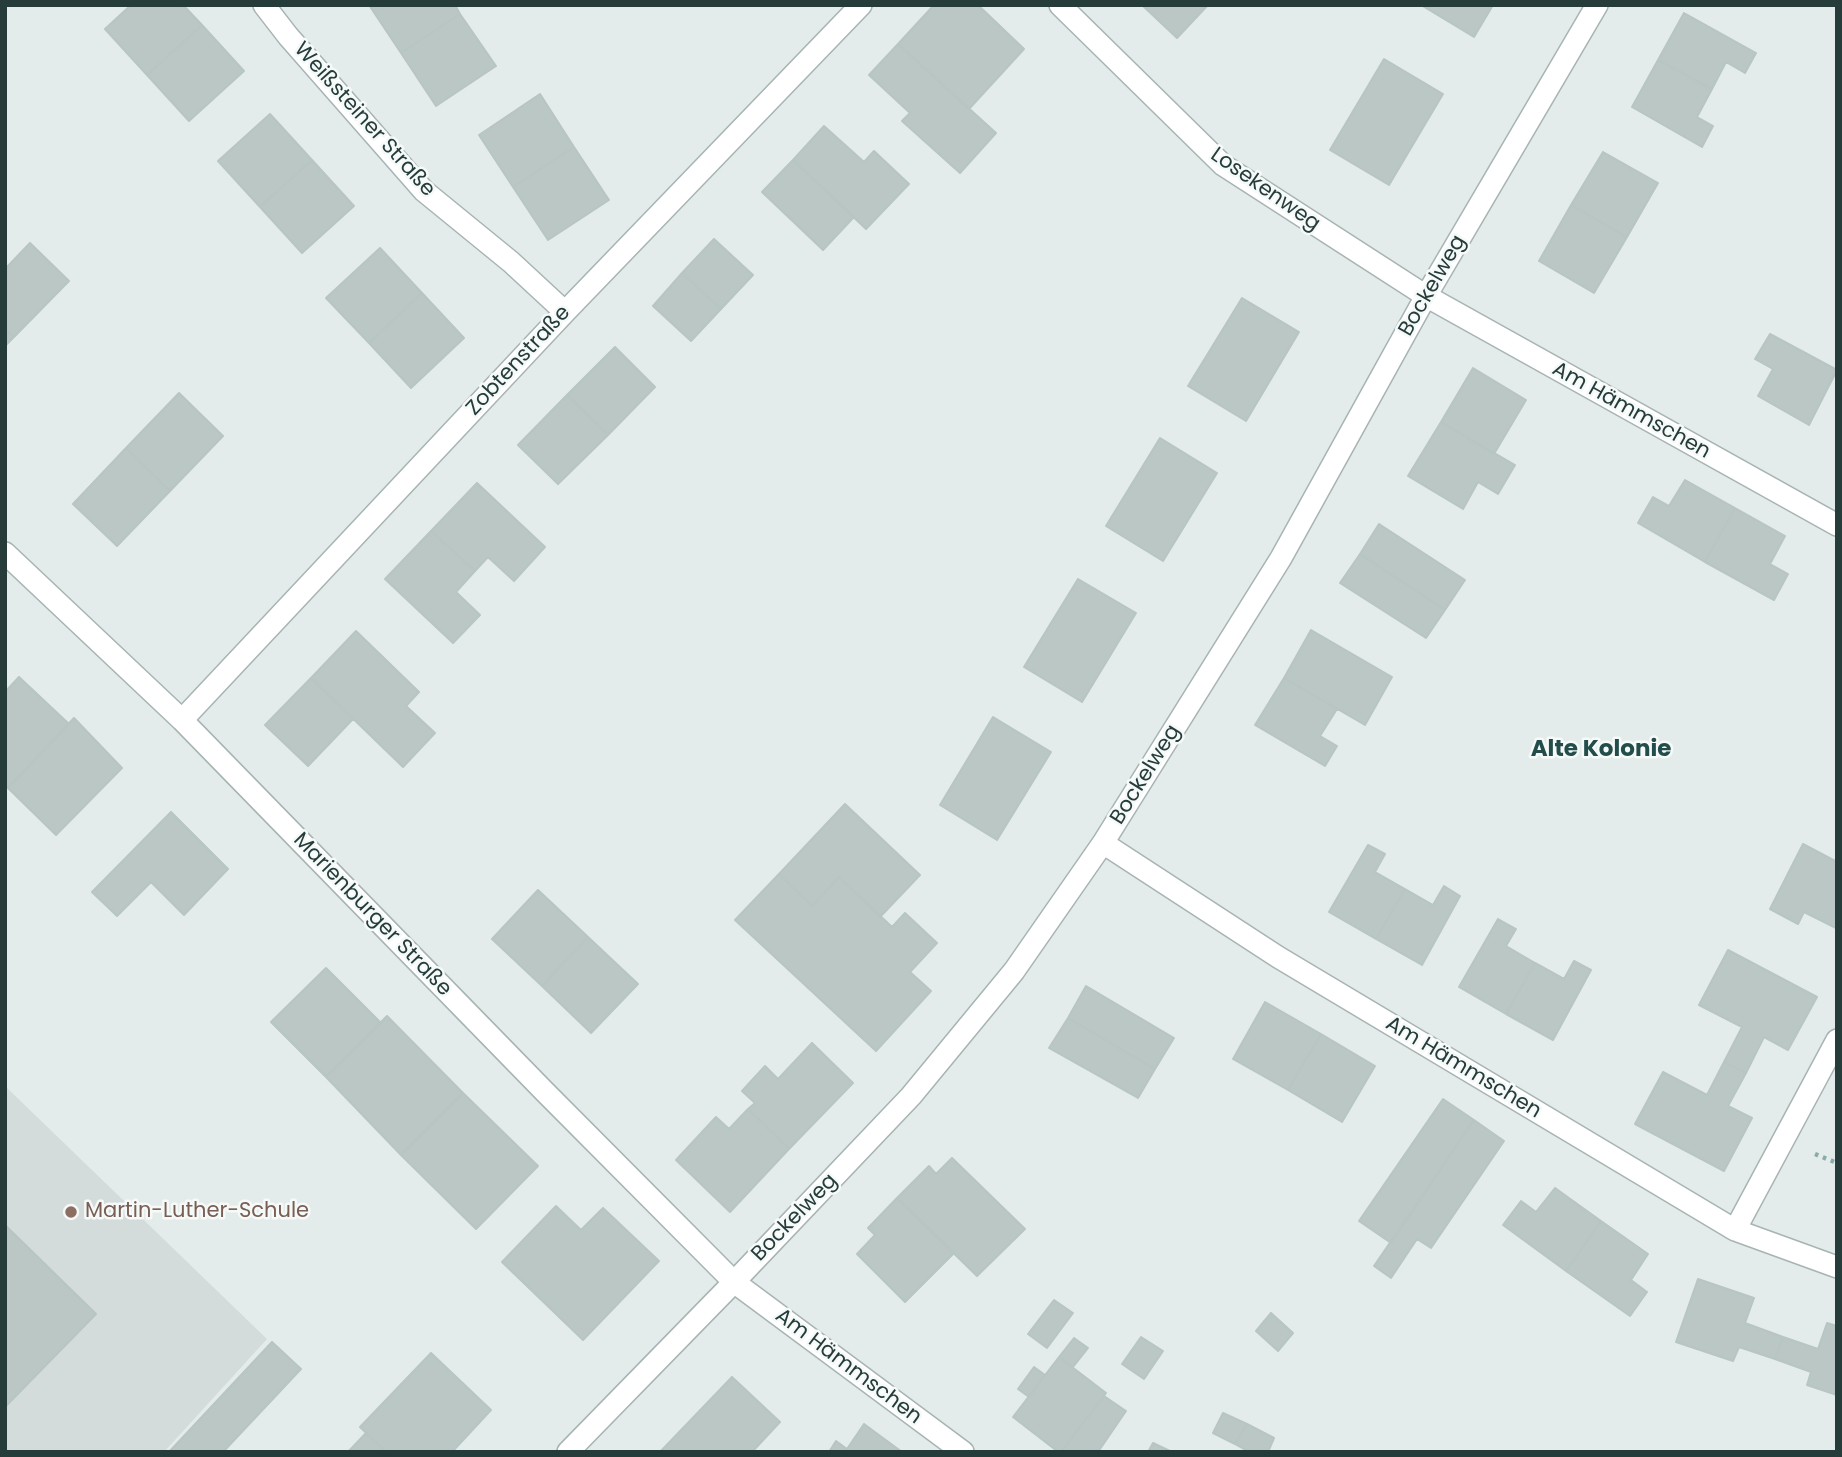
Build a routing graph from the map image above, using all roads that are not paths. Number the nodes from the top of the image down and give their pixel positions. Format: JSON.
{"nodes":[{"id":1,"x":264,"y":5,"type":"edge"},
{"id":2,"x":861,"y":5,"type":"edge"},
{"id":3,"x":1060,"y":5,"type":"edge"},
{"id":4,"x":1597,"y":5,"type":"edge"},
{"id":5,"x":1426,"y":296,"type":"junction"},
{"id":6,"x":565,"y":312,"type":"junction"},
{"id":7,"x":1837,"y":525,"type":"edge"},
{"id":8,"x":5,"y":553,"type":"edge"},
{"id":9,"x":182,"y":720,"type":"junction"},
{"id":10,"x":1103,"y":843,"type":"junction"},
{"id":11,"x":1837,"y":1040,"type":"edge"},
{"id":12,"x":1735,"y":1230,"type":"junction"},
{"id":13,"x":1837,"y":1267,"type":"edge"},
{"id":14,"x":734,"y":1282,"type":"junction"},
{"id":15,"x":568,"y":1452,"type":"edge"},
{"id":16,"x":963,"y":1452,"type":"edge"}],
"edges":[{"from":1,"to":6,"type":"street","name":"Weißsteiner Straße"},
{"from":2,"to":6,"type":"street","name":"Zobtenstraße"},
{"from":3,"to":5,"type":"street","name":"Losekenweg"},
{"from":4,"to":5,"type":"street","name":"Bockelweg"},
{"from":5,"to":7,"type":"street","name":"Am Hämmschen"},
{"from":5,"to":10,"type":"street","name":"Bockelweg"},
{"from":6,"to":9,"type":"street","name":"Zobtenstraße"},
{"from":8,"to":9,"type":"street","name":"Marienburger Straße"},
{"from":9,"to":14,"type":"street","name":"Marienburger Straße"},
{"from":10,"to":12,"type":"street","name":"Am Hämmschen"},
{"from":10,"to":14,"type":"street","name":"Bockelweg"},
{"from":11,"to":12,"type":"street"},
{"from":12,"to":13,"type":"street","name":"Am Hämmschen"},
{"from":14,"to":15,"type":"street","name":"Bockelweg"},
{"from":14,"to":16,"type":"street","name":"Am Hämmschen"}]}
